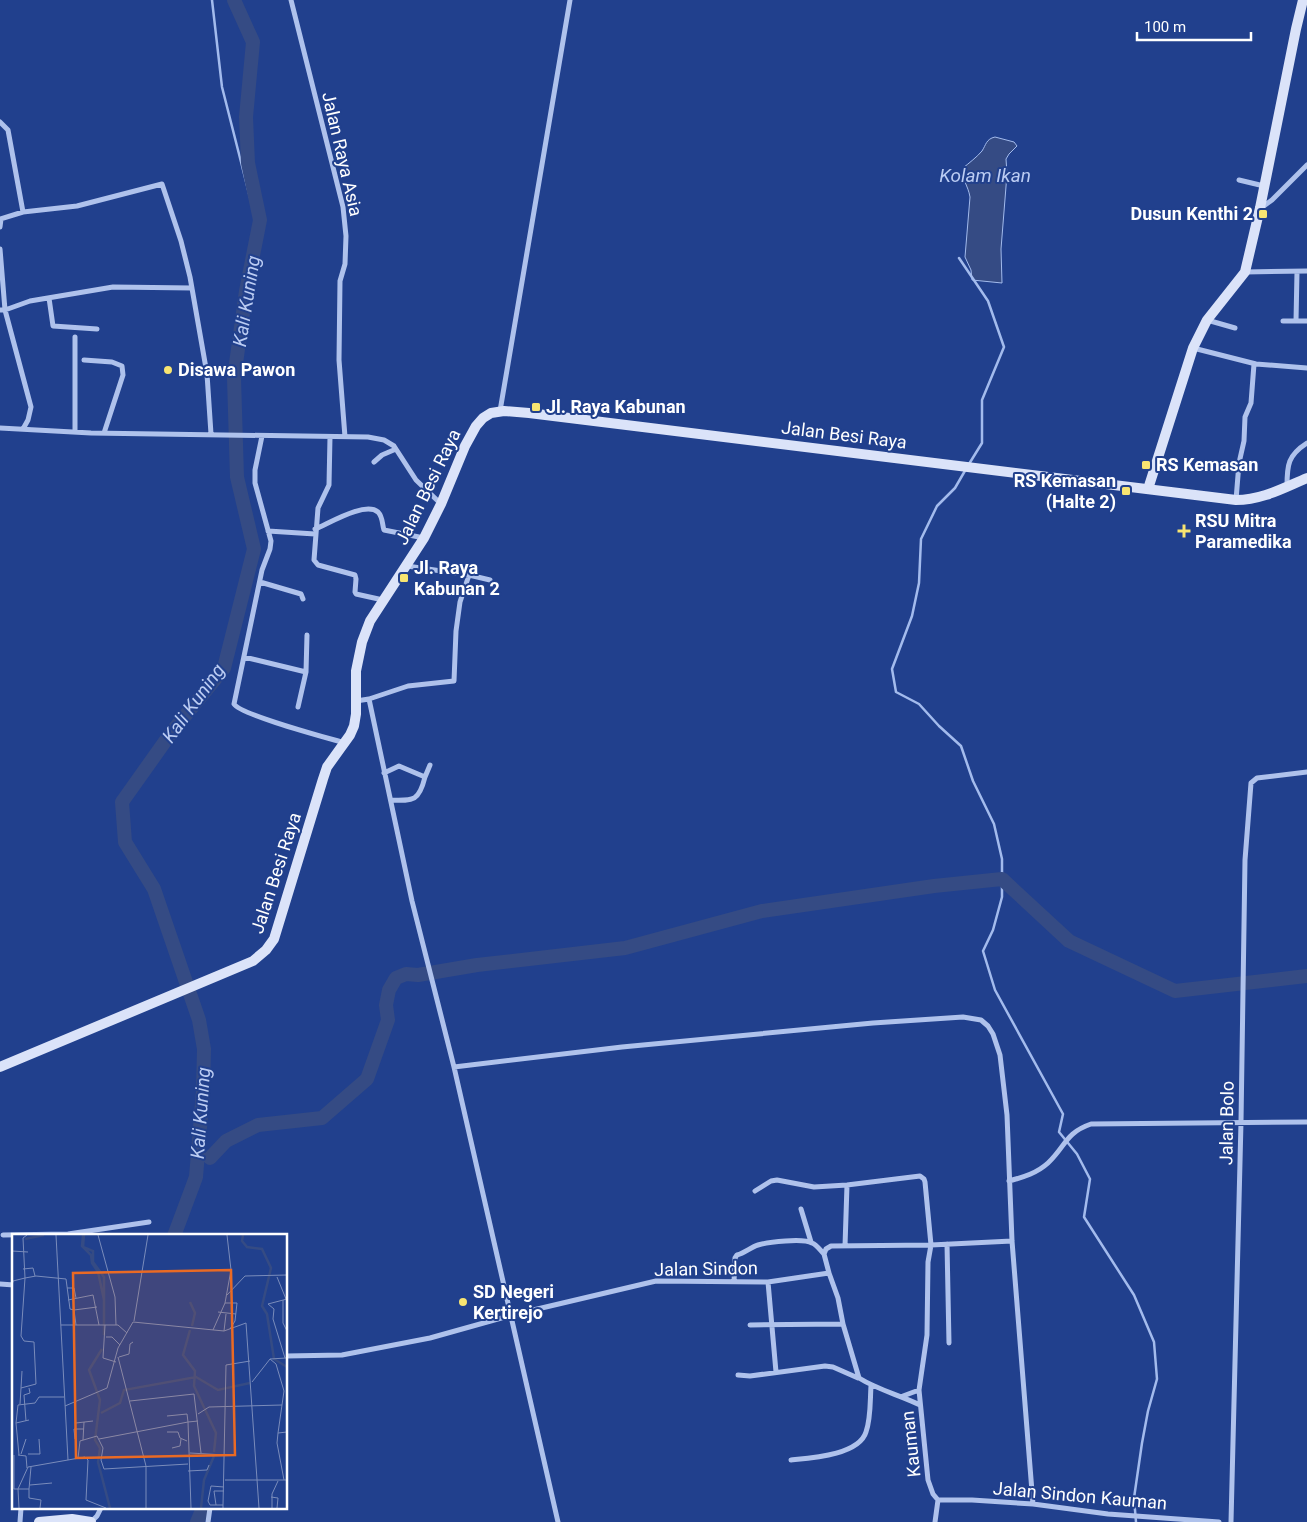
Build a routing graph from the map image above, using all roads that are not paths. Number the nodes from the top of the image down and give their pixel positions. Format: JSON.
{"nodes":[{"id":1,"x":291,"y":0,"type":"edge"},
{"id":2,"x":570,"y":0,"type":"edge"},
{"id":3,"x":1303,"y":0,"type":"edge"},
{"id":4,"x":0,"y":122,"type":"edge"},
{"id":5,"x":1307,"y":165,"type":"edge"},
{"id":6,"x":1239,"y":180,"type":"dead end"},
{"id":7,"x":1264,"y":186,"type":"junction"},
{"id":8,"x":1260,"y":208,"type":"junction"},
{"id":9,"x":23,"y":212,"type":"junction"},
{"id":10,"x":0,"y":219,"type":"edge"},
{"id":11,"x":0,"y":227,"type":"edge"},
{"id":12,"x":0,"y":249,"type":"edge"},
{"id":13,"x":1245,"y":272,"type":"junction"},
{"id":14,"x":1297,"y":272,"type":"junction"},
{"id":15,"x":1307,"y":272,"type":"edge"},
{"id":16,"x":192,"y":288,"type":"junction"},
{"id":17,"x":49,"y":298,"type":"junction"},
{"id":18,"x":2,"y":310,"type":"edge"},
{"id":19,"x":1208,"y":320,"type":"junction"},
{"id":20,"x":1283,"y":321,"type":"dead end"},
{"id":21,"x":1296,"y":321,"type":"junction"},
{"id":22,"x":1307,"y":321,"type":"edge"},
{"id":23,"x":1235,"y":328,"type":"dead end"},
{"id":24,"x":97,"y":329,"type":"dead end"},
{"id":25,"x":75,"y":337,"type":"dead end"},
{"id":26,"x":1193,"y":348,"type":"junction"},
{"id":27,"x":84,"y":360,"type":"dead end"},
{"id":28,"x":1254,"y":364,"type":"junction"},
{"id":29,"x":1307,"y":368,"type":"edge"},
{"id":30,"x":500,"y":411,"type":"junction"},
{"id":31,"x":0,"y":428,"type":"edge"},
{"id":32,"x":23,"y":429,"type":"junction"},
{"id":33,"x":75,"y":432,"type":"junction"},
{"id":34,"x":104,"y":433,"type":"junction"},
{"id":35,"x":211,"y":434,"type":"junction"},
{"id":36,"x":262,"y":436,"type":"junction"},
{"id":37,"x":330,"y":437,"type":"junction"},
{"id":38,"x":345,"y":437,"type":"junction"},
{"id":39,"x":1307,"y":443,"type":"edge"},
{"id":40,"x":396,"y":449,"type":"junction"},
{"id":41,"x":374,"y":462,"type":"dead end"},
{"id":42,"x":1307,"y":478,"type":"edge"},
{"id":43,"x":1288,"y":486,"type":"junction"},
{"id":44,"x":1148,"y":489,"type":"junction"},
{"id":45,"x":1236,"y":500,"type":"junction"},
{"id":46,"x":441,"y":504,"type":"junction"},
{"id":47,"x":268,"y":531,"type":"junction"},
{"id":48,"x":315,"y":531,"type":"junction"},
{"id":49,"x":424,"y":538,"type":"junction"},
{"id":50,"x":406,"y":566,"type":"junction"},
{"id":51,"x":469,"y":575,"type":"junction"},
{"id":52,"x":490,"y":580,"type":"dead end"},
{"id":53,"x":260,"y":582,"type":"junction"},
{"id":54,"x":303,"y":598,"type":"dead end"},
{"id":55,"x":383,"y":600,"type":"junction"},
{"id":56,"x":307,"y":634,"type":"dead end"},
{"id":57,"x":244,"y":657,"type":"junction"},
{"id":58,"x":306,"y":672,"type":"junction"},
{"id":59,"x":369,"y":699,"type":"junction"},
{"id":60,"x":356,"y":701,"type":"junction"},
{"id":61,"x":298,"y":707,"type":"dead end"},
{"id":62,"x":345,"y":743,"type":"junction"},
{"id":63,"x":430,"y":765,"type":"dead end"},
{"id":64,"x":1307,"y":772,"type":"edge"},
{"id":65,"x":384,"y":773,"type":"junction"},
{"id":66,"x":425,"y":777,"type":"junction"},
{"id":67,"x":391,"y":800,"type":"junction"},
{"id":68,"x":454,"y":1067,"type":"junction"},
{"id":69,"x":0,"y":1068,"type":"edge"},
{"id":70,"x":1241,"y":1122,"type":"junction"},
{"id":71,"x":1307,"y":1122,"type":"edge"},
{"id":72,"x":1009,"y":1181,"type":"junction"},
{"id":73,"x":847,"y":1185,"type":"junction"},
{"id":74,"x":755,"y":1191,"type":"dead end"},
{"id":75,"x":801,"y":1209,"type":"dead end"},
{"id":76,"x":149,"y":1222,"type":"dead end"},
{"id":77,"x":75,"y":1234,"type":"edge"},
{"id":78,"x":2,"y":1235,"type":"dead end"},
{"id":79,"x":12,"y":1235,"type":"edge"},
{"id":80,"x":1012,"y":1241,"type":"junction"},
{"id":81,"x":811,"y":1242,"type":"junction"},
{"id":82,"x":947,"y":1244,"type":"junction"},
{"id":83,"x":930,"y":1245,"type":"junction"},
{"id":84,"x":845,"y":1246,"type":"junction"},
{"id":85,"x":824,"y":1254,"type":"junction"},
{"id":86,"x":829,"y":1273,"type":"junction"},
{"id":87,"x":734,"y":1282,"type":"junction"},
{"id":88,"x":768,"y":1282,"type":"junction"},
{"id":89,"x":512,"y":1315,"type":"junction"},
{"id":90,"x":843,"y":1324,"type":"junction"},
{"id":91,"x":750,"y":1325,"type":"dead end"},
{"id":92,"x":771,"y":1325,"type":"junction"},
{"id":93,"x":949,"y":1343,"type":"dead end"},
{"id":94,"x":288,"y":1356,"type":"edge"},
{"id":95,"x":776,"y":1372,"type":"junction"},
{"id":96,"x":738,"y":1375,"type":"dead end"},
{"id":97,"x":859,"y":1378,"type":"junction"},
{"id":98,"x":871,"y":1386,"type":"junction"},
{"id":99,"x":919,"y":1390,"type":"junction"},
{"id":100,"x":903,"y":1396,"type":"junction"},
{"id":101,"x":920,"y":1405,"type":"junction"},
{"id":102,"x":791,"y":1460,"type":"dead end"},
{"id":103,"x":938,"y":1500,"type":"junction"},
{"id":104,"x":1032,"y":1504,"type":"junction"},
{"id":105,"x":99,"y":1510,"type":"edge"},
{"id":106,"x":1108,"y":1514,"type":"junction"},
{"id":107,"x":39,"y":1522,"type":"edge"},
{"id":108,"x":91,"y":1522,"type":"edge"},
{"id":109,"x":558,"y":1522,"type":"edge"},
{"id":110,"x":934,"y":1522,"type":"edge"},
{"id":111,"x":1108,"y":1522,"type":"edge"},
{"id":112,"x":1219,"y":1522,"type":"edge"},
{"id":113,"x":1231,"y":1522,"type":"edge"}],
"edges":[{"from":1,"to":38,"type":"street","name":"Jalan Raya Asia"},
{"from":2,"to":30,"type":"street"},
{"from":3,"to":7,"type":"street"},
{"from":4,"to":9,"type":"street"},
{"from":5,"to":8,"type":"street"},
{"from":6,"to":7,"type":"street"},
{"from":7,"to":8,"type":"street"},
{"from":8,"to":13,"type":"street"},
{"from":9,"to":10,"type":"street"},
{"from":9,"to":16,"type":"street"},
{"from":10,"to":11,"type":"street"},
{"from":12,"to":18,"type":"street"},
{"from":13,"to":14,"type":"street"},
{"from":13,"to":19,"type":"street"},
{"from":14,"to":15,"type":"street"},
{"from":14,"to":21,"type":"street"},
{"from":16,"to":17,"type":"street"},
{"from":16,"to":35,"type":"street"},
{"from":17,"to":18,"type":"street"},
{"from":17,"to":24,"type":"street"},
{"from":18,"to":32,"type":"street"},
{"from":19,"to":23,"type":"street"},
{"from":19,"to":26,"type":"street"},
{"from":20,"to":21,"type":"street"},
{"from":21,"to":22,"type":"street"},
{"from":25,"to":33,"type":"street"},
{"from":26,"to":28,"type":"street"},
{"from":26,"to":44,"type":"street"},
{"from":27,"to":34,"type":"street"},
{"from":28,"to":29,"type":"street"},
{"from":28,"to":45,"type":"street"},
{"from":30,"to":44,"type":"street","name":"Jalan Besi Raya"},
{"from":30,"to":46,"type":"street","name":"Jalan Besi Raya"},
{"from":31,"to":32,"type":"street"},
{"from":32,"to":33,"type":"street"},
{"from":33,"to":34,"type":"street"},
{"from":34,"to":35,"type":"street"},
{"from":35,"to":36,"type":"street"},
{"from":36,"to":37,"type":"street"},
{"from":36,"to":47,"type":"street"},
{"from":37,"to":38,"type":"street"},
{"from":37,"to":48,"type":"street"},
{"from":38,"to":40,"type":"street"},
{"from":39,"to":43,"type":"street"},
{"from":40,"to":41,"type":"street"},
{"from":40,"to":46,"type":"street"},
{"from":42,"to":43,"type":"street","name":"Jalan Besi Raya"},
{"from":43,"to":45,"type":"street","name":"Jalan Besi Raya"},
{"from":44,"to":45,"type":"street","name":"Jalan Besi Raya"},
{"from":46,"to":49,"type":"street","name":"Jalan Besi Raya"},
{"from":47,"to":48,"type":"street"},
{"from":47,"to":53,"type":"street"},
{"from":48,"to":49,"type":"street"},
{"from":48,"to":55,"type":"street"},
{"from":49,"to":50,"type":"street","name":"Jalan Besi Raya"},
{"from":50,"to":51,"type":"street"},
{"from":50,"to":55,"type":"street","name":"Jalan Besi Raya"},
{"from":51,"to":52,"type":"street"},
{"from":51,"to":59,"type":"street"},
{"from":53,"to":54,"type":"street"},
{"from":53,"to":57,"type":"street"},
{"from":55,"to":60,"type":"street","name":"Jalan Besi Raya"},
{"from":56,"to":58,"type":"street"},
{"from":57,"to":58,"type":"street"},
{"from":57,"to":62,"type":"street"},
{"from":58,"to":61,"type":"street"},
{"from":59,"to":60,"type":"street"},
{"from":59,"to":65,"type":"street"},
{"from":60,"to":62,"type":"street","name":"Jalan Besi Raya"},
{"from":62,"to":69,"type":"street","name":"Jalan Besi Raya"},
{"from":63,"to":66,"type":"street"},
{"from":64,"to":70,"type":"street","name":"Jalan Bolo"},
{"from":65,"to":66,"type":"street"},
{"from":65,"to":67,"type":"street"},
{"from":66,"to":67,"type":"street"},
{"from":67,"to":68,"type":"street"},
{"from":68,"to":72,"type":"street"},
{"from":68,"to":89,"type":"street"},
{"from":70,"to":71,"type":"street"},
{"from":70,"to":72,"type":"street"},
{"from":70,"to":113,"type":"street","name":"Jalan Bolo"},
{"from":72,"to":80,"type":"street"},
{"from":73,"to":74,"type":"street"},
{"from":73,"to":83,"type":"street"},
{"from":73,"to":84,"type":"street"},
{"from":75,"to":81,"type":"street"},
{"from":76,"to":77,"type":"street"},
{"from":78,"to":79,"type":"street"},
{"from":80,"to":82,"type":"street"},
{"from":80,"to":104,"type":"street"},
{"from":81,"to":85,"type":"street"},
{"from":81,"to":87,"type":"street"},
{"from":82,"to":83,"type":"street"},
{"from":82,"to":93,"type":"street"},
{"from":83,"to":84,"type":"street"},
{"from":83,"to":99,"type":"street"},
{"from":84,"to":85,"type":"street"},
{"from":85,"to":86,"type":"street"},
{"from":86,"to":88,"type":"street","name":"Jalan Sindon"},
{"from":86,"to":90,"type":"street"},
{"from":87,"to":88,"type":"street","name":"Jalan Sindon"},
{"from":87,"to":89,"type":"street","name":"Jalan Sindon"},
{"from":88,"to":92,"type":"street"},
{"from":89,"to":94,"type":"street","name":"Jalan Sindon"},
{"from":89,"to":109,"type":"street"},
{"from":90,"to":92,"type":"street"},
{"from":90,"to":97,"type":"street"},
{"from":91,"to":92,"type":"street"},
{"from":92,"to":95,"type":"street"},
{"from":95,"to":96,"type":"street"},
{"from":95,"to":97,"type":"street"},
{"from":97,"to":98,"type":"street"},
{"from":98,"to":100,"type":"street"},
{"from":98,"to":102,"type":"street"},
{"from":99,"to":100,"type":"street"},
{"from":99,"to":101,"type":"street","name":"Kauman"},
{"from":100,"to":101,"type":"street"},
{"from":101,"to":103,"type":"street","name":"Kauman"},
{"from":103,"to":104,"type":"street","name":"Jalan Sindon Kauman"},
{"from":103,"to":110,"type":"street"},
{"from":104,"to":106,"type":"street","name":"Jalan Sindon Kauman"},
{"from":105,"to":108,"type":"street"},
{"from":106,"to":111,"type":"street"},
{"from":106,"to":112,"type":"street","name":"Jalan Sindon Kauman"},
{"from":107,"to":108,"type":"street"}]}
